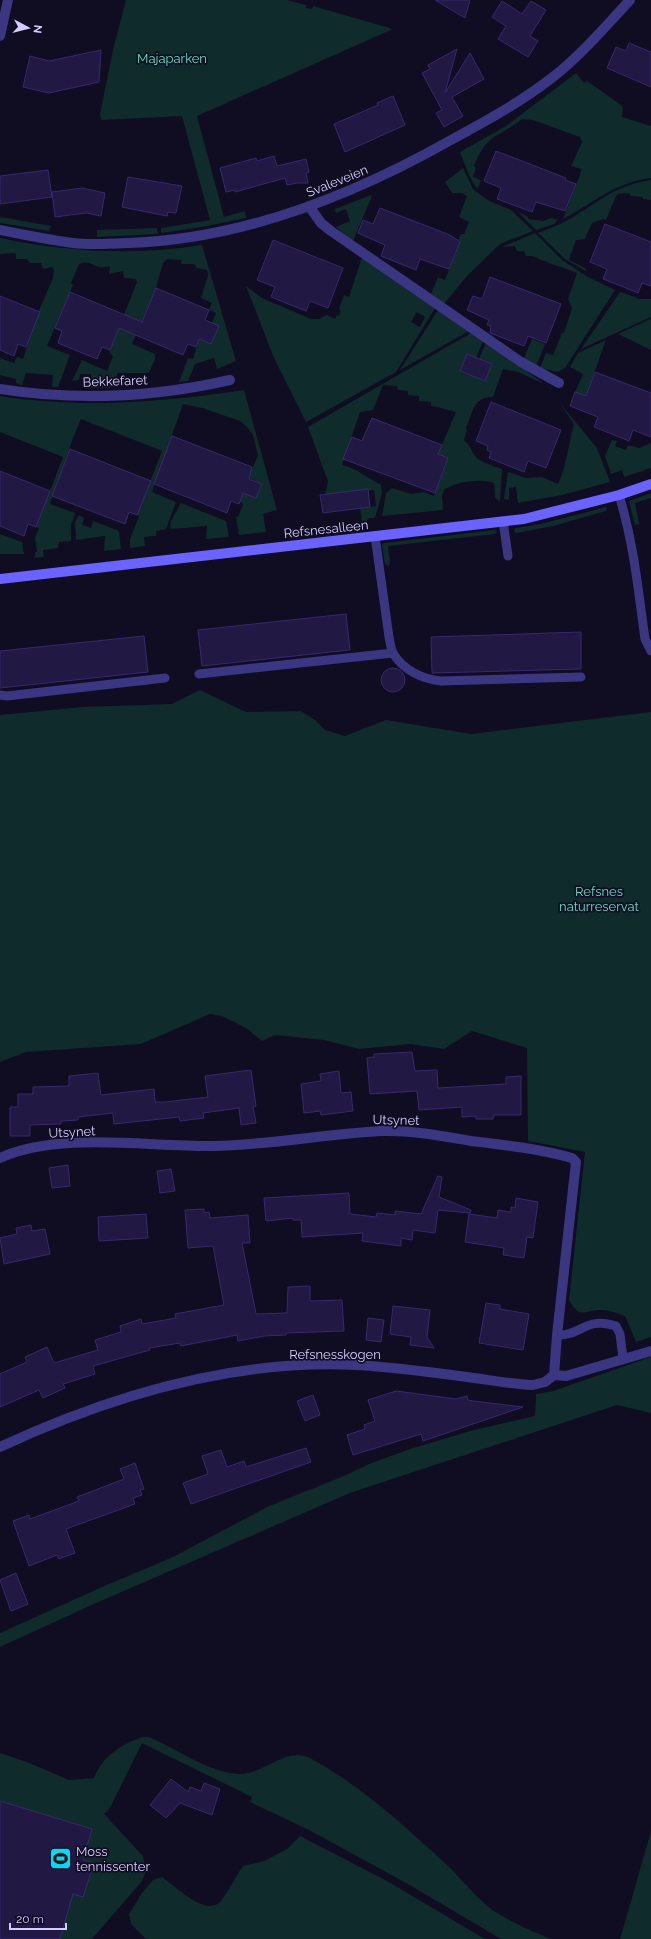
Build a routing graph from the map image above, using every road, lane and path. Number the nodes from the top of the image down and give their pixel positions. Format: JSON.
{"nodes":[{"id":1,"x":8,"y":0,"type":"edge"},
{"id":2,"x":630,"y":0,"type":"edge"},
{"id":3,"x":0,"y":36,"type":"edge"},
{"id":4,"x":309,"y":206,"type":"junction"},
{"id":5,"x":0,"y":230,"type":"edge"},
{"id":6,"x":230,"y":380,"type":"dead end"},
{"id":7,"x":559,"y":383,"type":"dead end"},
{"id":8,"x":0,"y":389,"type":"edge"},
{"id":9,"x":651,"y":484,"type":"edge"},
{"id":10,"x":619,"y":495,"type":"junction"},
{"id":11,"x":503,"y":521,"type":"junction"},
{"id":12,"x":375,"y":536,"type":"junction"},
{"id":13,"x":508,"y":556,"type":"dead end"},
{"id":14,"x":0,"y":579,"type":"edge"},
{"id":15,"x":651,"y":651,"type":"edge"},
{"id":16,"x":393,"y":653,"type":"junction"},
{"id":17,"x":199,"y":674,"type":"dead end"},
{"id":18,"x":581,"y":677,"type":"dead end"},
{"id":19,"x":165,"y":678,"type":"dead end"},
{"id":20,"x":0,"y":695,"type":"edge"},
{"id":21,"x":0,"y":1158,"type":"edge"},
{"id":22,"x":557,"y":1335,"type":"junction"},
{"id":23,"x":651,"y":1351,"type":"edge"},
{"id":24,"x":624,"y":1359,"type":"junction"},
{"id":25,"x":554,"y":1375,"type":"junction"},
{"id":26,"x":0,"y":1447,"type":"edge"}],
"edges":[{"from":1,"to":3,"type":"street"},
{"from":2,"to":4,"type":"street","name":"Svaleveien"},
{"from":4,"to":5,"type":"street","name":"Svaleveien"},
{"from":4,"to":7,"type":"street"},
{"from":6,"to":8,"type":"street","name":"Bekkefaret"},
{"from":9,"to":10,"type":"street","name":"Refsnesalleen"},
{"from":10,"to":11,"type":"street","name":"Refsnesalleen"},
{"from":10,"to":15,"type":"lane"},
{"from":11,"to":12,"type":"street","name":"Refsnesalleen"},
{"from":11,"to":13,"type":"lane"},
{"from":12,"to":14,"type":"street","name":"Refsnesalleen"},
{"from":12,"to":16,"type":"lane"},
{"from":16,"to":17,"type":"lane"},
{"from":16,"to":18,"type":"lane"},
{"from":19,"to":20,"type":"lane"},
{"from":21,"to":22,"type":"street","name":"Utsynet"},
{"from":22,"to":24,"type":"lane"},
{"from":22,"to":25,"type":"street","name":"Utsynet"},
{"from":23,"to":24,"type":"street","name":"Refsnesskogen"},
{"from":24,"to":25,"type":"street","name":"Refsnesskogen"},
{"from":25,"to":26,"type":"street","name":"Refsnesskogen"}]}
